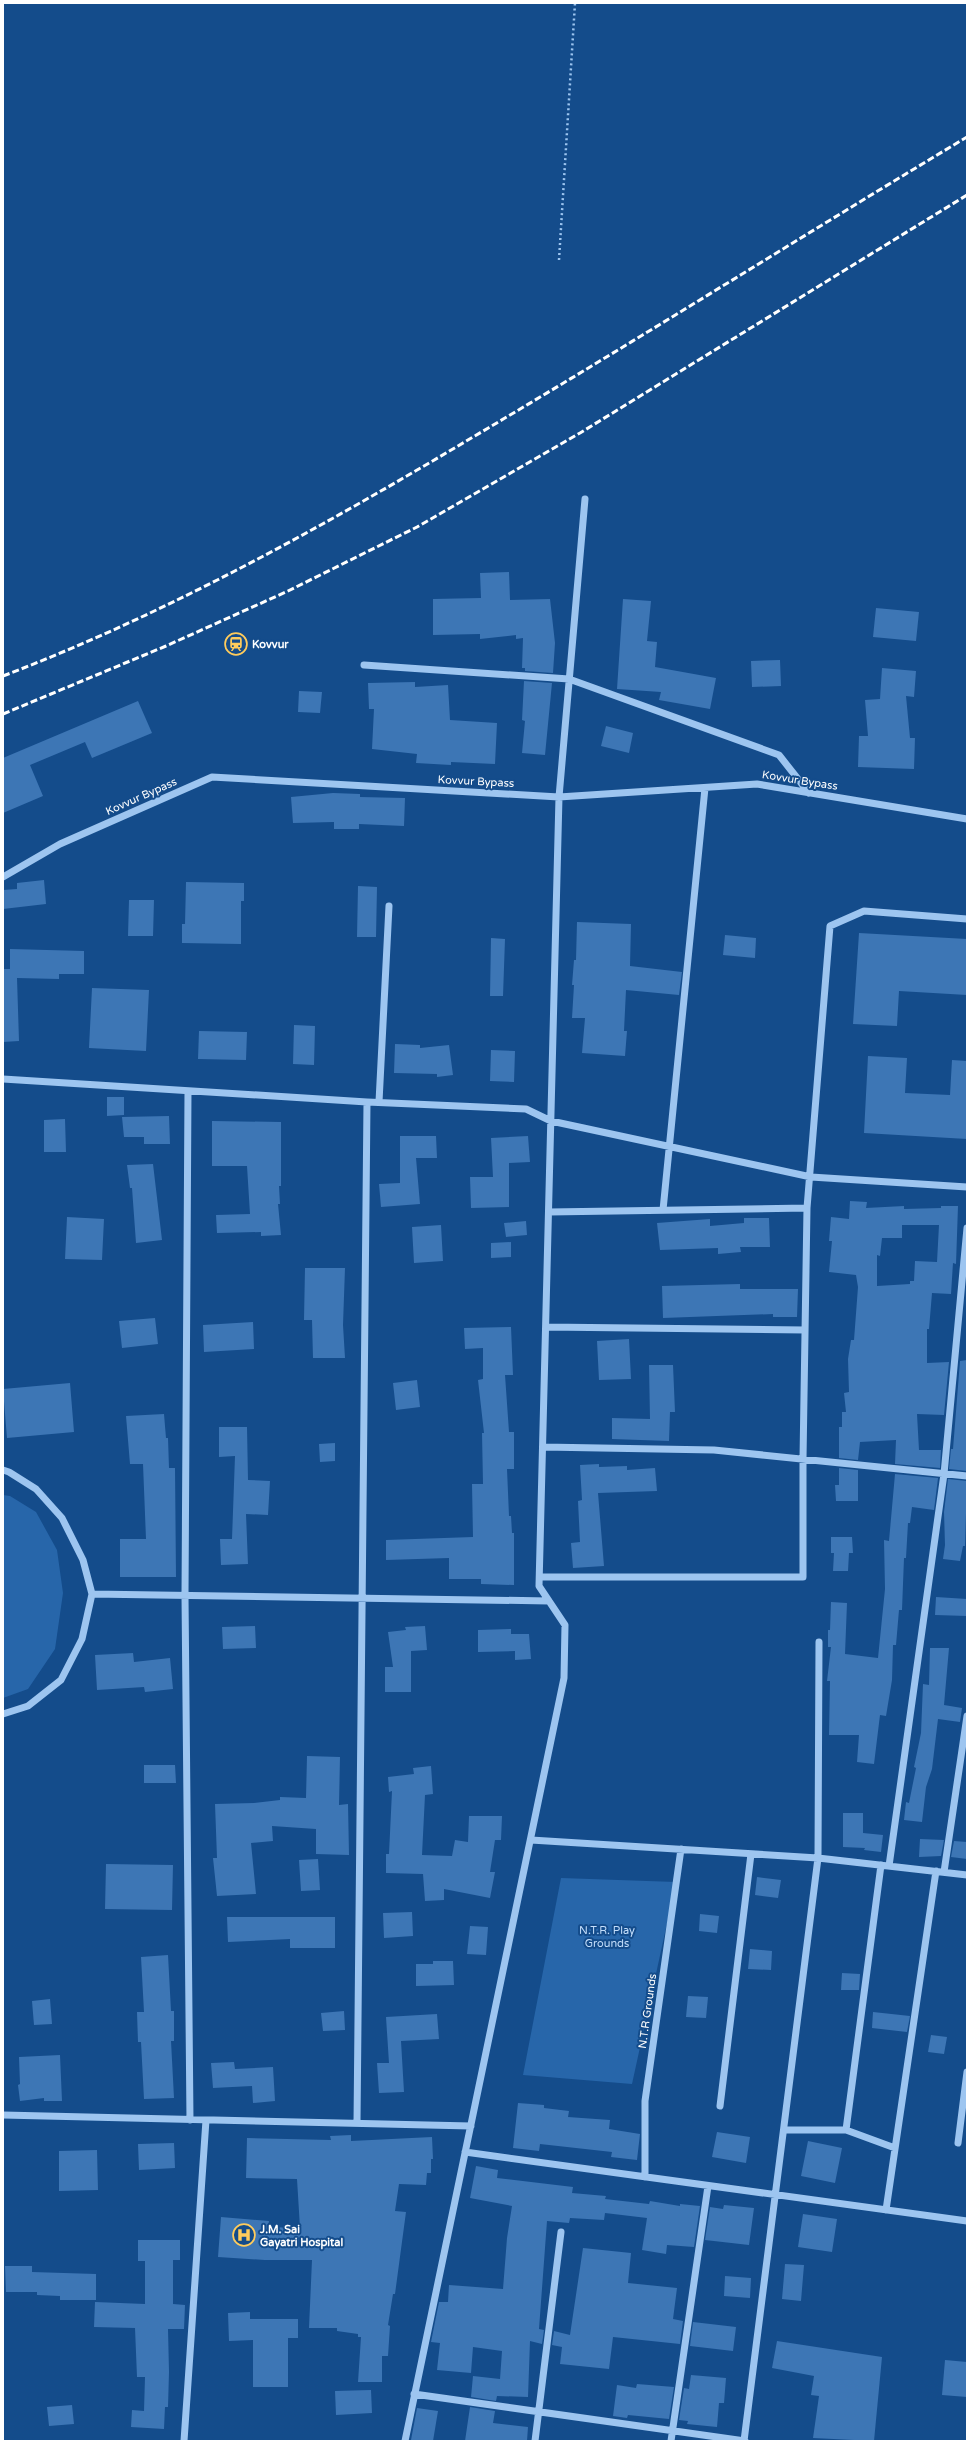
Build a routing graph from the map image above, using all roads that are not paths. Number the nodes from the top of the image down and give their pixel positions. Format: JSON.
{"nodes":[{"id":1,"x":585,"y":499,"type":"dead end"},
{"id":2,"x":364,"y":666,"type":"dead end"},
{"id":3,"x":569,"y":679,"type":"junction"},
{"id":4,"x":705,"y":788,"type":"junction"},
{"id":5,"x":809,"y":793,"type":"junction"},
{"id":6,"x":560,"y":797,"type":"junction"},
{"id":7,"x":967,"y":819,"type":"edge"},
{"id":8,"x":3,"y":877,"type":"edge"},
{"id":9,"x":389,"y":906,"type":"dead end"},
{"id":10,"x":967,"y":919,"type":"edge"},
{"id":11,"x":3,"y":1079,"type":"edge"},
{"id":12,"x":188,"y":1091,"type":"junction"},
{"id":13,"x":367,"y":1102,"type":"junction"},
{"id":14,"x":379,"y":1102,"type":"junction"},
{"id":15,"x":551,"y":1121,"type":"junction"},
{"id":16,"x":670,"y":1146,"type":"junction"},
{"id":17,"x":811,"y":1177,"type":"junction"},
{"id":18,"x":967,"y":1187,"type":"edge"},
{"id":19,"x":808,"y":1208,"type":"junction"},
{"id":20,"x":663,"y":1210,"type":"junction"},
{"id":21,"x":549,"y":1212,"type":"junction"},
{"id":22,"x":967,"y":1228,"type":"edge"},
{"id":23,"x":546,"y":1327,"type":"junction"},
{"id":24,"x":805,"y":1330,"type":"junction"},
{"id":25,"x":543,"y":1447,"type":"junction"},
{"id":26,"x":803,"y":1459,"type":"junction"},
{"id":27,"x":3,"y":1470,"type":"edge"},
{"id":28,"x":944,"y":1474,"type":"junction"},
{"id":29,"x":967,"y":1476,"type":"edge"},
{"id":30,"x":540,"y":1576,"type":"junction"},
{"id":31,"x":92,"y":1594,"type":"junction"},
{"id":32,"x":185,"y":1596,"type":"junction"},
{"id":33,"x":363,"y":1598,"type":"junction"},
{"id":34,"x":549,"y":1601,"type":"junction"},
{"id":35,"x":819,"y":1642,"type":"dead end"},
{"id":36,"x":3,"y":1714,"type":"edge"},
{"id":37,"x":967,"y":1716,"type":"edge"},
{"id":38,"x":531,"y":1840,"type":"junction"},
{"id":39,"x":681,"y":1849,"type":"junction"},
{"id":40,"x":751,"y":1854,"type":"junction"},
{"id":41,"x":818,"y":1858,"type":"junction"},
{"id":42,"x":881,"y":1865,"type":"junction"},
{"id":43,"x":889,"y":1866,"type":"junction"},
{"id":44,"x":936,"y":1871,"type":"junction"},
{"id":45,"x":944,"y":1872,"type":"junction"},
{"id":46,"x":967,"y":1875,"type":"edge"},
{"id":47,"x":967,"y":2072,"type":"edge"},
{"id":48,"x":720,"y":2106,"type":"dead end"},
{"id":49,"x":3,"y":2115,"type":"edge"},
{"id":50,"x":190,"y":2120,"type":"junction"},
{"id":51,"x":206,"y":2120,"type":"junction"},
{"id":52,"x":357,"y":2123,"type":"junction"},
{"id":53,"x":471,"y":2126,"type":"junction"},
{"id":54,"x":784,"y":2130,"type":"junction"},
{"id":55,"x":846,"y":2130,"type":"junction"},
{"id":56,"x":958,"y":2144,"type":"dead end"},
{"id":57,"x":895,"y":2148,"type":"junction"},
{"id":58,"x":465,"y":2152,"type":"junction"},
{"id":59,"x":645,"y":2177,"type":"junction"},
{"id":60,"x":708,"y":2186,"type":"junction"},
{"id":61,"x":776,"y":2195,"type":"junction"},
{"id":62,"x":886,"y":2210,"type":"junction"},
{"id":63,"x":967,"y":2221,"type":"edge"},
{"id":64,"x":561,"y":2232,"type":"dead end"},
{"id":65,"x":414,"y":2394,"type":"junction"},
{"id":66,"x":539,"y":2412,"type":"junction"},
{"id":67,"x":672,"y":2430,"type":"junction"},
{"id":68,"x":728,"y":2440,"type":"edge"},
{"id":69,"x":184,"y":2441,"type":"edge"},
{"id":70,"x":404,"y":2441,"type":"edge"},
{"id":71,"x":535,"y":2441,"type":"edge"},
{"id":72,"x":671,"y":2441,"type":"edge"},
{"id":73,"x":744,"y":2441,"type":"edge"}],
"edges":[{"from":1,"to":3,"type":"street"},
{"from":2,"to":3,"type":"street"},
{"from":3,"to":5,"type":"street"},
{"from":3,"to":6,"type":"street"},
{"from":4,"to":5,"type":"street","name":"Kovvur Bypass"},
{"from":4,"to":6,"type":"street","name":"Kovvur Bypass"},
{"from":4,"to":16,"type":"street"},
{"from":5,"to":7,"type":"street","name":"Kovvur Bypass"},
{"from":6,"to":8,"type":"street","name":"Kovvur Bypass"},
{"from":6,"to":15,"type":"street"},
{"from":9,"to":14,"type":"street"},
{"from":10,"to":17,"type":"street"},
{"from":11,"to":12,"type":"street"},
{"from":12,"to":13,"type":"street"},
{"from":12,"to":32,"type":"street"},
{"from":13,"to":14,"type":"street"},
{"from":13,"to":33,"type":"street"},
{"from":14,"to":15,"type":"street"},
{"from":15,"to":16,"type":"street"},
{"from":15,"to":21,"type":"street"},
{"from":16,"to":17,"type":"street"},
{"from":16,"to":20,"type":"street"},
{"from":17,"to":18,"type":"street"},
{"from":17,"to":19,"type":"street"},
{"from":19,"to":20,"type":"street"},
{"from":19,"to":24,"type":"street"},
{"from":20,"to":21,"type":"street"},
{"from":21,"to":23,"type":"street"},
{"from":22,"to":28,"type":"street"},
{"from":23,"to":24,"type":"street"},
{"from":23,"to":25,"type":"street"},
{"from":24,"to":26,"type":"street"},
{"from":25,"to":26,"type":"street"},
{"from":25,"to":30,"type":"street"},
{"from":26,"to":28,"type":"street"},
{"from":26,"to":30,"type":"street"},
{"from":27,"to":31,"type":"street"},
{"from":28,"to":29,"type":"street"},
{"from":28,"to":43,"type":"street"},
{"from":30,"to":34,"type":"street"},
{"from":31,"to":32,"type":"street"},
{"from":31,"to":36,"type":"street"},
{"from":32,"to":33,"type":"street"},
{"from":32,"to":50,"type":"street"},
{"from":33,"to":34,"type":"street"},
{"from":33,"to":52,"type":"street"},
{"from":34,"to":38,"type":"street"},
{"from":35,"to":41,"type":"street"},
{"from":37,"to":45,"type":"street"},
{"from":38,"to":39,"type":"street"},
{"from":38,"to":53,"type":"street"},
{"from":39,"to":40,"type":"street"},
{"from":39,"to":59,"type":"street","name":"N.T.R Grounds"},
{"from":40,"to":41,"type":"street"},
{"from":40,"to":48,"type":"street"},
{"from":41,"to":42,"type":"street"},
{"from":41,"to":54,"type":"street"},
{"from":42,"to":43,"type":"street"},
{"from":42,"to":55,"type":"street"},
{"from":43,"to":44,"type":"street"},
{"from":44,"to":45,"type":"street"},
{"from":44,"to":57,"type":"street"},
{"from":45,"to":46,"type":"street"},
{"from":47,"to":56,"type":"street"},
{"from":49,"to":50,"type":"street"},
{"from":50,"to":51,"type":"street"},
{"from":51,"to":52,"type":"street"},
{"from":51,"to":69,"type":"street"},
{"from":52,"to":53,"type":"street"},
{"from":53,"to":58,"type":"street"},
{"from":54,"to":55,"type":"street"},
{"from":54,"to":61,"type":"street"},
{"from":55,"to":57,"type":"street"},
{"from":57,"to":62,"type":"street"},
{"from":58,"to":59,"type":"street"},
{"from":58,"to":65,"type":"street"},
{"from":59,"to":60,"type":"street"},
{"from":60,"to":61,"type":"street"},
{"from":60,"to":67,"type":"street"},
{"from":61,"to":62,"type":"street"},
{"from":61,"to":73,"type":"street"},
{"from":62,"to":63,"type":"street"},
{"from":64,"to":66,"type":"street"},
{"from":65,"to":66,"type":"street"},
{"from":65,"to":70,"type":"street"},
{"from":66,"to":67,"type":"street"},
{"from":66,"to":71,"type":"street"},
{"from":67,"to":68,"type":"street"},
{"from":67,"to":72,"type":"street"},
{"from":68,"to":73,"type":"street"}]}
